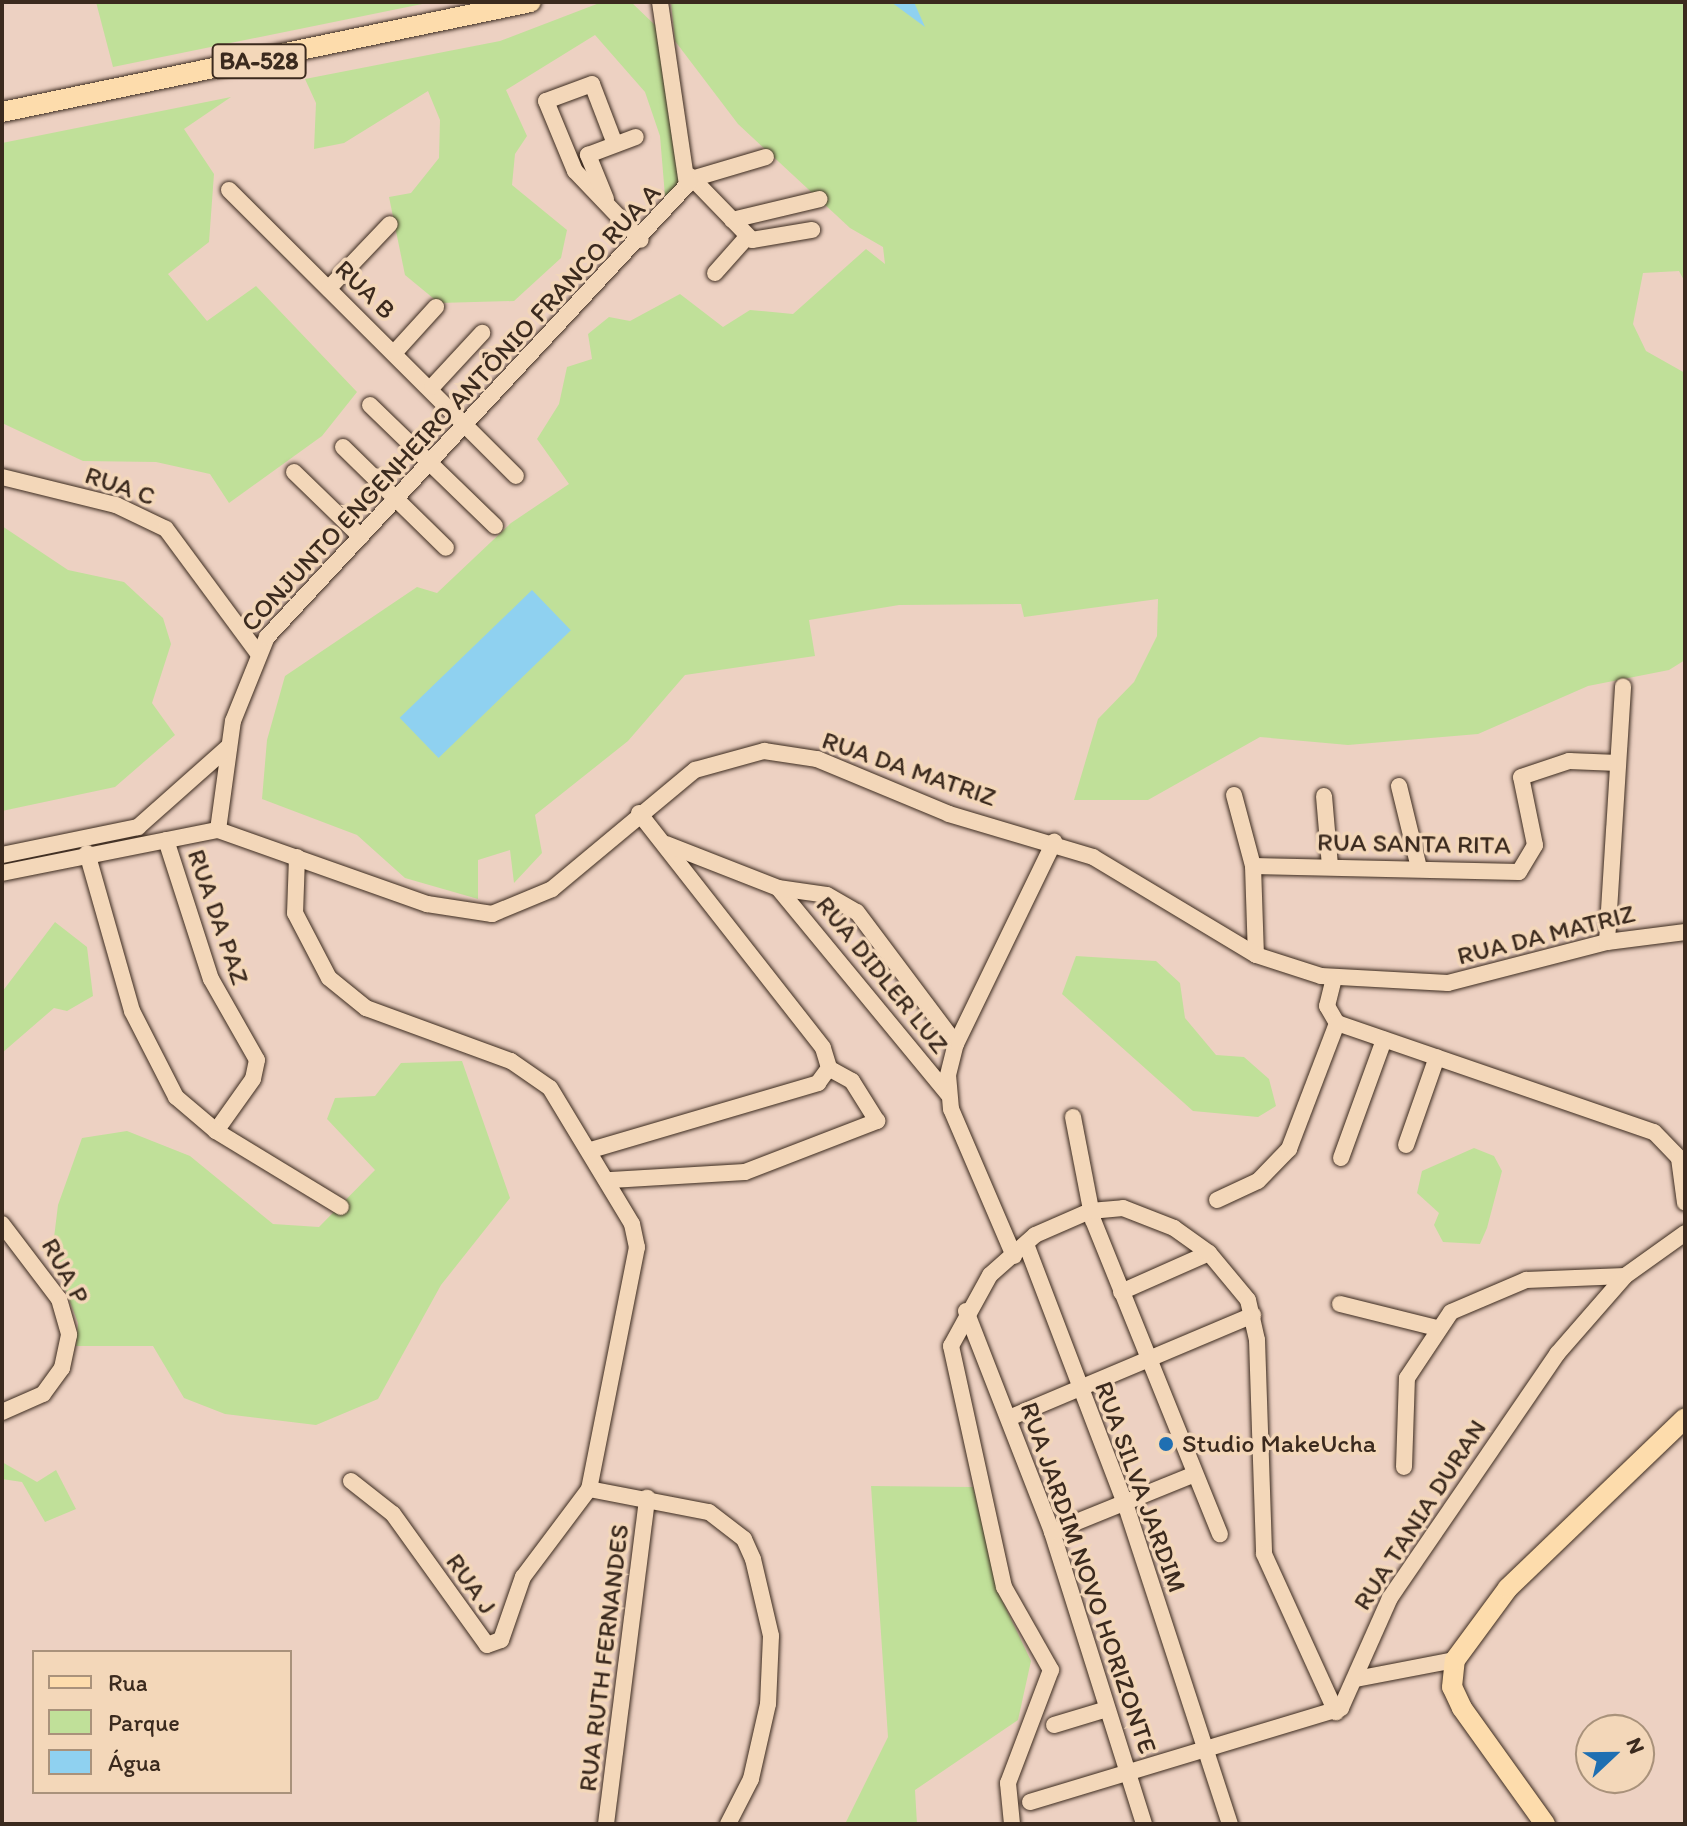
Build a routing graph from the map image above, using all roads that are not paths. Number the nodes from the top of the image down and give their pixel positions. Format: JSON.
{"nodes":[{"id":1,"x":531,"y":2,"type":"edge"},
{"id":2,"x":661,"y":3,"type":"edge"},
{"id":3,"x":2,"y":112,"type":"edge"},
{"id":4,"x":636,"y":137,"type":"dead end"},
{"id":5,"x":615,"y":144,"type":"junction"},
{"id":6,"x":766,"y":157,"type":"dead end"},
{"id":7,"x":692,"y":177,"type":"junction"},
{"id":8,"x":229,"y":190,"type":"dead end"},
{"id":9,"x":820,"y":199,"type":"dead end"},
{"id":10,"x":609,"y":207,"type":"junction"},
{"id":11,"x":732,"y":220,"type":"junction"},
{"id":12,"x":390,"y":224,"type":"dead end"},
{"id":13,"x":812,"y":230,"type":"dead end"},
{"id":14,"x":747,"y":237,"type":"junction"},
{"id":15,"x":641,"y":240,"type":"junction"},
{"id":16,"x":715,"y":273,"type":"dead end"},
{"id":17,"x":329,"y":288,"type":"junction"},
{"id":18,"x":436,"y":307,"type":"dead end"},
{"id":19,"x":482,"y":333,"type":"dead end"},
{"id":20,"x":395,"y":352,"type":"junction"},
{"id":21,"x":432,"y":387,"type":"junction"},
{"id":22,"x":370,"y":405,"type":"dead end"},
{"id":23,"x":469,"y":424,"type":"junction"},
{"id":24,"x":343,"y":447,"type":"dead end"},
{"id":25,"x":430,"y":463,"type":"junction"},
{"id":26,"x":294,"y":472,"type":"dead end"},
{"id":27,"x":516,"y":476,"type":"dead end"},
{"id":28,"x":2,"y":477,"type":"edge"},
{"id":29,"x":397,"y":499,"type":"junction"},
{"id":30,"x":495,"y":526,"type":"dead end"},
{"id":31,"x":361,"y":537,"type":"junction"},
{"id":32,"x":446,"y":548,"type":"dead end"},
{"id":33,"x":257,"y":652,"type":"junction"},
{"id":34,"x":1623,"y":687,"type":"dead end"},
{"id":35,"x":228,"y":747,"type":"junction"},
{"id":36,"x":1618,"y":763,"type":"junction"},
{"id":37,"x":1399,"y":786,"type":"dead end"},
{"id":38,"x":1234,"y":795,"type":"dead end"},
{"id":39,"x":1324,"y":796,"type":"dead end"},
{"id":40,"x":639,"y":813,"type":"junction"},
{"id":41,"x":218,"y":830,"type":"junction"},
{"id":42,"x":166,"y":840,"type":"junction"},
{"id":43,"x":1054,"y":842,"type":"junction"},
{"id":44,"x":666,"y":844,"type":"junction"},
{"id":45,"x":87,"y":853,"type":"junction"},
{"id":46,"x":2,"y":855,"type":"edge"},
{"id":47,"x":297,"y":857,"type":"junction"},
{"id":48,"x":1418,"y":864,"type":"junction"},
{"id":49,"x":1253,"y":866,"type":"junction"},
{"id":50,"x":1330,"y":866,"type":"junction"},
{"id":51,"x":2,"y":873,"type":"edge"},
{"id":52,"x":778,"y":888,"type":"junction"},
{"id":53,"x":1685,"y":932,"type":"edge"},
{"id":54,"x":1607,"y":942,"type":"junction"},
{"id":55,"x":1256,"y":955,"type":"junction"},
{"id":56,"x":1334,"y":978,"type":"junction"},
{"id":57,"x":1337,"y":1023,"type":"junction"},
{"id":58,"x":1384,"y":1040,"type":"junction"},
{"id":59,"x":956,"y":1044,"type":"junction"},
{"id":60,"x":1437,"y":1057,"type":"junction"},
{"id":61,"x":829,"y":1068,"type":"junction"},
{"id":62,"x":948,"y":1094,"type":"junction"},
{"id":63,"x":1073,"y":1117,"type":"dead end"},
{"id":64,"x":216,"y":1131,"type":"junction"},
{"id":65,"x":1406,"y":1145,"type":"dead end"},
{"id":66,"x":591,"y":1150,"type":"junction"},
{"id":67,"x":1341,"y":1158,"type":"dead end"},
{"id":68,"x":611,"y":1180,"type":"junction"},
{"id":69,"x":1217,"y":1200,"type":"dead end"},
{"id":70,"x":1685,"y":1203,"type":"edge"},
{"id":71,"x":341,"y":1207,"type":"dead end"},
{"id":72,"x":1090,"y":1211,"type":"junction"},
{"id":73,"x":2,"y":1224,"type":"edge"},
{"id":74,"x":1685,"y":1233,"type":"edge"},
{"id":75,"x":1020,"y":1250,"type":"junction"},
{"id":76,"x":1209,"y":1253,"type":"junction"},
{"id":77,"x":1625,"y":1276,"type":"junction"},
{"id":78,"x":1121,"y":1292,"type":"junction"},
{"id":79,"x":1340,"y":1304,"type":"dead end"},
{"id":80,"x":966,"y":1311,"type":"junction"},
{"id":81,"x":1253,"y":1315,"type":"junction"},
{"id":82,"x":1437,"y":1328,"type":"junction"},
{"id":83,"x":1148,"y":1360,"type":"junction"},
{"id":84,"x":1079,"y":1389,"type":"junction"},
{"id":85,"x":2,"y":1412,"type":"edge"},
{"id":86,"x":1009,"y":1418,"type":"junction"},
{"id":87,"x":1685,"y":1418,"type":"edge"},
{"id":88,"x":1404,"y":1467,"type":"dead end"},
{"id":89,"x":1195,"y":1474,"type":"junction"},
{"id":90,"x":351,"y":1481,"type":"dead end"},
{"id":91,"x":589,"y":1489,"type":"junction"},
{"id":92,"x":647,"y":1498,"type":"junction"},
{"id":93,"x":1125,"y":1503,"type":"junction"},
{"id":94,"x":1052,"y":1532,"type":"junction"},
{"id":95,"x":1220,"y":1534,"type":"dead end"},
{"id":96,"x":1455,"y":1660,"type":"junction"},
{"id":97,"x":1356,"y":1679,"type":"junction"},
{"id":98,"x":1107,"y":1709,"type":"junction"},
{"id":99,"x":1336,"y":1712,"type":"junction"},
{"id":100,"x":1054,"y":1725,"type":"dead end"},
{"id":101,"x":1204,"y":1747,"type":"junction"},
{"id":102,"x":1129,"y":1772,"type":"junction"},
{"id":103,"x":1030,"y":1802,"type":"dead end"},
{"id":104,"x":606,"y":1824,"type":"edge"},
{"id":105,"x":728,"y":1824,"type":"edge"},
{"id":106,"x":1012,"y":1824,"type":"edge"},
{"id":107,"x":1144,"y":1824,"type":"edge"},
{"id":108,"x":1230,"y":1824,"type":"edge"},
{"id":109,"x":1545,"y":1824,"type":"edge"}],
"edges":[{"from":1,"to":3,"type":"main road","number":"BA-528"},
{"from":2,"to":7,"type":"street","name":"CONJUNTO ENGENHEIRO ANTÔNIO FRANCO RUA A"},
{"from":4,"to":5,"type":"street"},
{"from":5,"to":10,"type":"street"},
{"from":5,"to":10,"type":"street"},
{"from":6,"to":7,"type":"street"},
{"from":7,"to":11,"type":"street"},
{"from":7,"to":15,"type":"street","name":"CONJUNTO ENGENHEIRO ANTÔNIO FRANCO RUA A"},
{"from":8,"to":17,"type":"street","name":"RUA B"},
{"from":9,"to":11,"type":"street"},
{"from":10,"to":15,"type":"street"},
{"from":11,"to":14,"type":"street"},
{"from":12,"to":17,"type":"street"},
{"from":13,"to":14,"type":"street"},
{"from":14,"to":16,"type":"street"},
{"from":15,"to":23,"type":"street","name":"CONJUNTO ENGENHEIRO ANTÔNIO FRANCO RUA A"},
{"from":17,"to":20,"type":"street","name":"RUA B"},
{"from":18,"to":20,"type":"street"},
{"from":19,"to":21,"type":"street"},
{"from":20,"to":21,"type":"street","name":"RUA B"},
{"from":21,"to":23,"type":"street","name":"RUA B"},
{"from":22,"to":25,"type":"street"},
{"from":23,"to":25,"type":"street","name":"CONJUNTO ENGENHEIRO ANTÔNIO FRANCO RUA A"},
{"from":23,"to":27,"type":"street","name":"RUA B"},
{"from":24,"to":29,"type":"street"},
{"from":25,"to":29,"type":"street","name":"CONJUNTO ENGENHEIRO ANTÔNIO FRANCO RUA A"},
{"from":25,"to":30,"type":"street"},
{"from":26,"to":31,"type":"street"},
{"from":28,"to":33,"type":"street","name":"RUA C"},
{"from":29,"to":31,"type":"street","name":"CONJUNTO ENGENHEIRO ANTÔNIO FRANCO RUA A"},
{"from":29,"to":32,"type":"street"},
{"from":31,"to":33,"type":"street","name":"CONJUNTO ENGENHEIRO ANTÔNIO FRANCO RUA A"},
{"from":33,"to":35,"type":"street","name":"CONJUNTO ENGENHEIRO ANTÔNIO FRANCO RUA A"},
{"from":34,"to":36,"type":"street"},
{"from":35,"to":41,"type":"street","name":"CONJUNTO ENGENHEIRO ANTÔNIO FRANCO RUA A"},
{"from":35,"to":46,"type":"street"},
{"from":36,"to":48,"type":"street","name":"RUA SANTA RITA"},
{"from":36,"to":54,"type":"street"},
{"from":37,"to":48,"type":"street"},
{"from":38,"to":49,"type":"street"},
{"from":39,"to":50,"type":"street"},
{"from":40,"to":43,"type":"street","name":"RUA DA MATRIZ"},
{"from":40,"to":44,"type":"street"},
{"from":40,"to":47,"type":"street","name":"RUA DA MATRIZ"},
{"from":41,"to":42,"type":"street","name":"RUA DA MATRIZ"},
{"from":41,"to":47,"type":"street","name":"RUA DA MATRIZ"},
{"from":42,"to":45,"type":"street","name":"RUA DA MATRIZ"},
{"from":42,"to":64,"type":"street","name":"RUA DA PAZ"},
{"from":43,"to":55,"type":"street","name":"RUA DA MATRIZ"},
{"from":43,"to":59,"type":"street"},
{"from":44,"to":52,"type":"street","name":"RUA DIDLER LUZ"},
{"from":44,"to":61,"type":"street"},
{"from":45,"to":51,"type":"street","name":"RUA DA MATRIZ"},
{"from":45,"to":64,"type":"street"},
{"from":47,"to":66,"type":"street","name":"RUA RUTH FERNANDES"},
{"from":48,"to":50,"type":"street","name":"RUA SANTA RITA"},
{"from":49,"to":50,"type":"street","name":"RUA SANTA RITA"},
{"from":49,"to":55,"type":"street"},
{"from":52,"to":59,"type":"street","name":"RUA DIDLER LUZ"},
{"from":52,"to":62,"type":"street","name":"RUA DIDLER LUZ"},
{"from":53,"to":54,"type":"street","name":"RUA DA MATRIZ"},
{"from":54,"to":56,"type":"street","name":"RUA DA MATRIZ"},
{"from":55,"to":56,"type":"street","name":"RUA DA MATRIZ"},
{"from":56,"to":57,"type":"street"},
{"from":57,"to":58,"type":"street"},
{"from":57,"to":69,"type":"street"},
{"from":58,"to":60,"type":"street"},
{"from":58,"to":67,"type":"street"},
{"from":59,"to":62,"type":"street"},
{"from":60,"to":65,"type":"street"},
{"from":60,"to":70,"type":"street"},
{"from":61,"to":66,"type":"street"},
{"from":61,"to":68,"type":"street"},
{"from":62,"to":75,"type":"street","name":"RUA SILVA JARDIM"},
{"from":63,"to":72,"type":"street"},
{"from":64,"to":71,"type":"street"},
{"from":66,"to":68,"type":"street","name":"RUA RUTH FERNANDES"},
{"from":68,"to":91,"type":"street","name":"RUA RUTH FERNANDES"},
{"from":72,"to":75,"type":"street"},
{"from":72,"to":76,"type":"street"},
{"from":72,"to":78,"type":"street"},
{"from":73,"to":85,"type":"street","name":"RUA P"},
{"from":74,"to":77,"type":"street","name":"RUA TANIA DURAN"},
{"from":75,"to":80,"type":"street"},
{"from":75,"to":84,"type":"street","name":"RUA SILVA JARDIM"},
{"from":76,"to":78,"type":"street"},
{"from":76,"to":81,"type":"street"},
{"from":77,"to":82,"type":"street"},
{"from":77,"to":97,"type":"street","name":"RUA TANIA DURAN"},
{"from":78,"to":83,"type":"street"},
{"from":79,"to":82,"type":"street"},
{"from":80,"to":86,"type":"street","name":"RUA JARDIM NOVO HORIZONTE"},
{"from":80,"to":106,"type":"street"},
{"from":81,"to":83,"type":"street"},
{"from":81,"to":99,"type":"street"},
{"from":82,"to":88,"type":"street"},
{"from":83,"to":84,"type":"street"},
{"from":83,"to":89,"type":"street"},
{"from":84,"to":86,"type":"street"},
{"from":84,"to":93,"type":"street","name":"RUA SILVA JARDIM"},
{"from":86,"to":94,"type":"street","name":"RUA JARDIM NOVO HORIZONTE"},
{"from":87,"to":96,"type":"main road"},
{"from":89,"to":93,"type":"street"},
{"from":89,"to":95,"type":"street"},
{"from":90,"to":91,"type":"street","name":"RUA J"},
{"from":91,"to":92,"type":"street","name":"RUA RUTH FERNANDES"},
{"from":92,"to":104,"type":"street","name":"RUA RUTH FERNANDES"},
{"from":92,"to":105,"type":"street","name":"RUA RUTH FERNANDES"},
{"from":93,"to":94,"type":"street"},
{"from":93,"to":101,"type":"street","name":"RUA SILVA JARDIM"},
{"from":94,"to":98,"type":"street","name":"RUA JARDIM NOVO HORIZONTE"},
{"from":96,"to":97,"type":"street"},
{"from":96,"to":109,"type":"main road"},
{"from":97,"to":99,"type":"street","name":"RUA TANIA DURAN"},
{"from":98,"to":100,"type":"street"},
{"from":98,"to":102,"type":"street","name":"RUA JARDIM NOVO HORIZONTE"},
{"from":99,"to":101,"type":"street"},
{"from":101,"to":102,"type":"street"},
{"from":101,"to":108,"type":"street","name":"RUA SILVA JARDIM"},
{"from":102,"to":103,"type":"street"},
{"from":102,"to":107,"type":"street","name":"RUA JARDIM NOVO HORIZONTE"}]}
